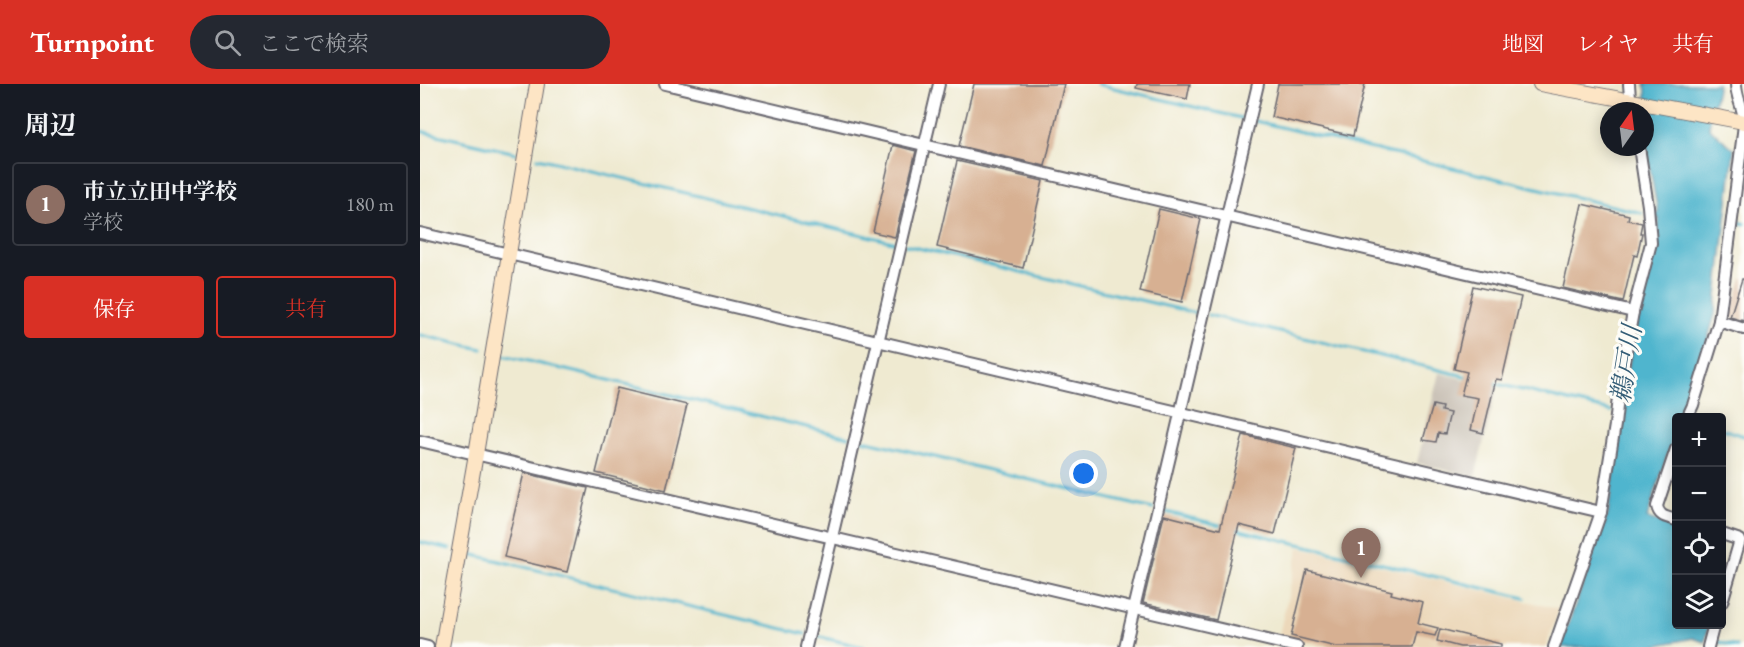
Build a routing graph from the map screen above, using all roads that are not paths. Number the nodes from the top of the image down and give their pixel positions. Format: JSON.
{"nodes":[{"id":1,"x":537,"y":84,"type":"edge"},
{"id":2,"x":665,"y":84,"type":"edge"},
{"id":3,"x":939,"y":84,"type":"edge"},
{"id":4,"x":1258,"y":84,"type":"edge"},
{"id":5,"x":1540,"y":84,"type":"edge"},
{"id":6,"x":1629,"y":84,"type":"edge"},
{"id":7,"x":1736,"y":84,"type":"edge"},
{"id":8,"x":1621,"y":102,"type":"edge"},
{"id":9,"x":1633,"y":102,"type":"edge"},
{"id":10,"x":1654,"y":108,"type":"edge"},
{"id":11,"x":1744,"y":122,"type":"edge"},
{"id":12,"x":924,"y":146,"type":"junction"},
{"id":13,"x":1640,"y":156,"type":"edge"},
{"id":14,"x":1227,"y":217,"type":"junction"},
{"id":15,"x":420,"y":233,"type":"edge"},
{"id":16,"x":509,"y":254,"type":"junction"},
{"id":17,"x":1633,"y":312,"type":"junction"},
{"id":18,"x":1719,"y":321,"type":"junction"},
{"id":19,"x":1744,"y":329,"type":"edge"},
{"id":20,"x":878,"y":341,"type":"junction"},
{"id":21,"x":1180,"y":412,"type":"junction"},
{"id":22,"x":1689,"y":413,"type":"edge"},
{"id":23,"x":420,"y":441,"type":"edge"},
{"id":24,"x":476,"y":454,"type":"junction"},
{"id":25,"x":1672,"y":462,"type":"edge"},
{"id":26,"x":1601,"y":512,"type":"junction"},
{"id":27,"x":1672,"y":519,"type":"edge"},
{"id":28,"x":1726,"y":535,"type":"edge"},
{"id":29,"x":832,"y":536,"type":"junction"},
{"id":30,"x":1742,"y":541,"type":"edge"},
{"id":31,"x":1726,"y":590,"type":"edge"},
{"id":32,"x":1135,"y":609,"type":"junction"},
{"id":33,"x":1713,"y":629,"type":"edge"},
{"id":34,"x":420,"y":645,"type":"edge"},
{"id":35,"x":428,"y":647,"type":"edge"},
{"id":36,"x":442,"y":647,"type":"edge"},
{"id":37,"x":806,"y":647,"type":"edge"},
{"id":38,"x":1125,"y":647,"type":"edge"},
{"id":39,"x":1297,"y":647,"type":"edge"},
{"id":40,"x":1554,"y":647,"type":"edge"},
{"id":41,"x":1708,"y":647,"type":"edge"}],
"edges":[{"from":1,"to":16,"type":"street"},
{"from":2,"to":12,"type":"street"},
{"from":3,"to":12,"type":"street"},
{"from":4,"to":14,"type":"street"},
{"from":5,"to":8,"type":"street"},
{"from":6,"to":9,"type":"street"},
{"from":7,"to":11,"type":"street"},
{"from":10,"to":11,"type":"street"},
{"from":11,"to":18,"type":"street"},
{"from":12,"to":14,"type":"street"},
{"from":12,"to":20,"type":"street"},
{"from":13,"to":17,"type":"street"},
{"from":14,"to":17,"type":"street"},
{"from":14,"to":21,"type":"street"},
{"from":15,"to":16,"type":"street"},
{"from":16,"to":20,"type":"street"},
{"from":16,"to":24,"type":"street"},
{"from":17,"to":26,"type":"street"},
{"from":18,"to":19,"type":"street"},
{"from":18,"to":22,"type":"street"},
{"from":20,"to":21,"type":"street"},
{"from":20,"to":29,"type":"street"},
{"from":21,"to":26,"type":"street"},
{"from":21,"to":32,"type":"street"},
{"from":23,"to":24,"type":"street"},
{"from":24,"to":29,"type":"street"},
{"from":24,"to":36,"type":"street"},
{"from":25,"to":27,"type":"street"},
{"from":26,"to":40,"type":"street"},
{"from":28,"to":30,"type":"street"},
{"from":29,"to":32,"type":"street"},
{"from":29,"to":37,"type":"street"},
{"from":30,"to":31,"type":"street"},
{"from":32,"to":38,"type":"street"},
{"from":32,"to":39,"type":"street"},
{"from":33,"to":41,"type":"street"},
{"from":34,"to":35,"type":"street"}]}
